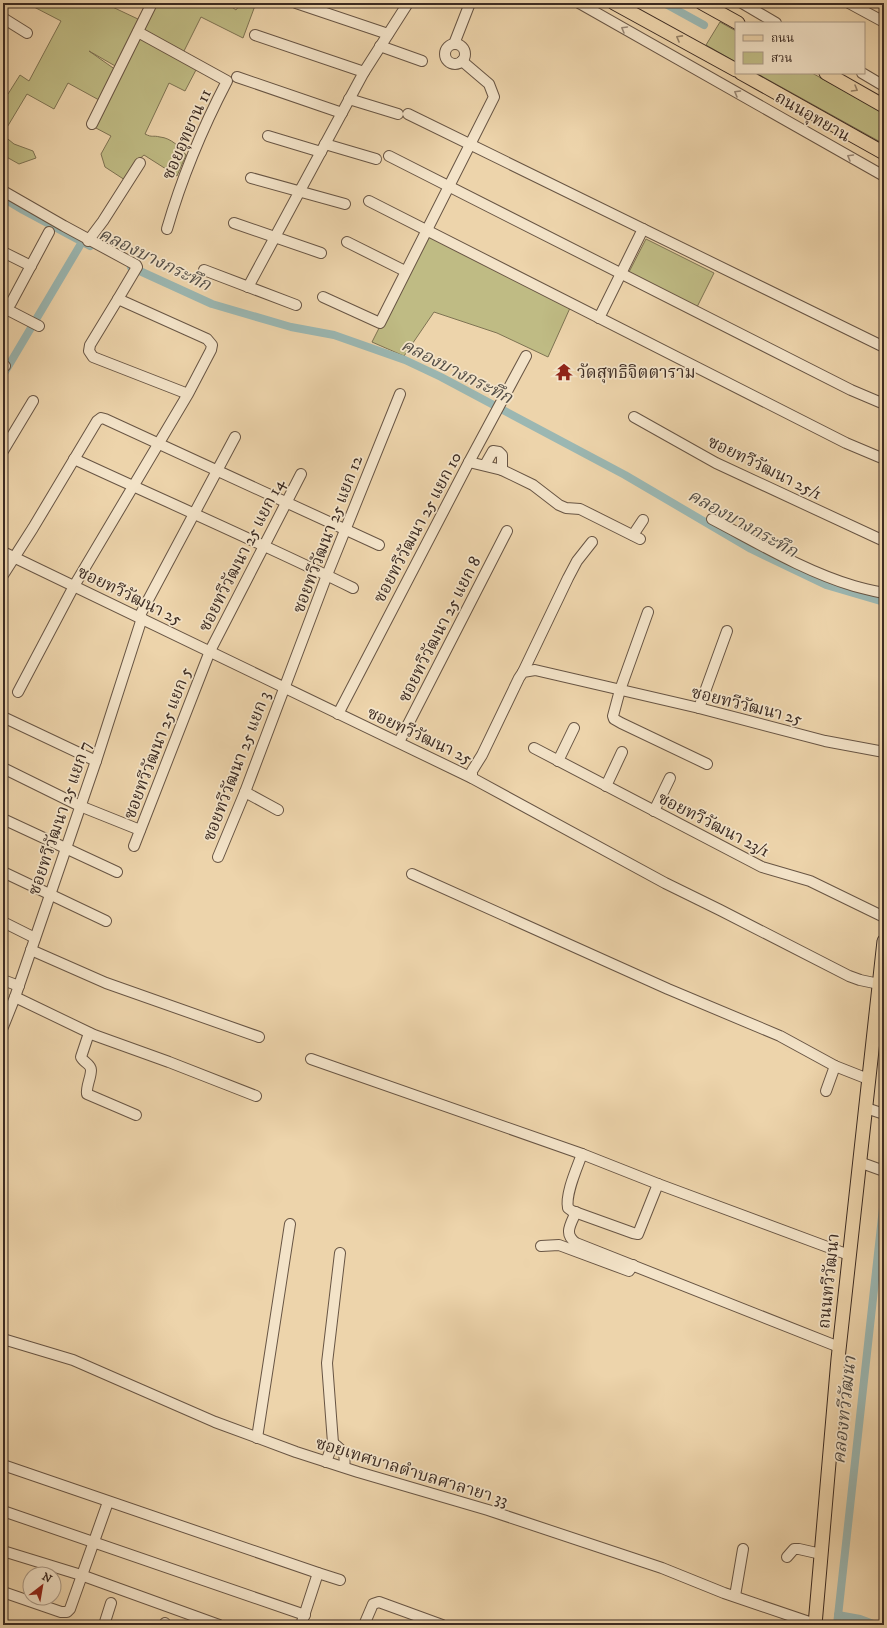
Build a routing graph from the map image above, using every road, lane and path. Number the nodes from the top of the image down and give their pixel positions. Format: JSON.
{"nodes":[{"id":1,"x":152,"y":3,"type":"edge"},
{"id":2,"x":296,"y":3,"type":"edge"},
{"id":3,"x":408,"y":3,"type":"edge"},
{"id":4,"x":470,"y":3,"type":"edge"},
{"id":5,"x":579,"y":3,"type":"edge"},
{"id":6,"x":614,"y":3,"type":"edge"},
{"id":7,"x":702,"y":3,"type":"edge"},
{"id":8,"x":742,"y":3,"type":"edge"},
{"id":9,"x":849,"y":3,"type":"edge"},
{"id":10,"x":3,"y":18,"type":"edge"},
{"id":11,"x":735,"y":21,"type":"edge"},
{"id":12,"x":774,"y":22,"type":"edge"},
{"id":13,"x":884,"y":22,"type":"edge"},
{"id":14,"x":138,"y":32,"type":"junction"},
{"id":15,"x":26,"y":33,"type":"dead end"},
{"id":16,"x":388,"y":34,"type":"junction"},
{"id":17,"x":255,"y":35,"type":"dead end"},
{"id":18,"x":454,"y":44,"type":"junction"},
{"id":19,"x":380,"y":46,"type":"junction"},
{"id":20,"x":422,"y":61,"type":"dead end"},
{"id":21,"x":462,"y":61,"type":"junction"},
{"id":22,"x":735,"y":69,"type":"edge"},
{"id":23,"x":364,"y":72,"type":"junction"},
{"id":24,"x":743,"y":74,"type":"edge"},
{"id":25,"x":828,"y":74,"type":"edge"},
{"id":26,"x":864,"y":74,"type":"edge"},
{"id":27,"x":237,"y":77,"type":"dead end"},
{"id":28,"x":884,"y":86,"type":"edge"},
{"id":29,"x":349,"y":99,"type":"junction"},
{"id":30,"x":884,"y":106,"type":"edge"},
{"id":31,"x":342,"y":113,"type":"junction"},
{"id":32,"x":92,"y":124,"type":"dead end"},
{"id":33,"x":268,"y":136,"type":"dead end"},
{"id":34,"x":470,"y":144,"type":"junction"},
{"id":35,"x":323,"y":148,"type":"junction"},
{"id":36,"x":884,"y":153,"type":"edge"},
{"id":37,"x":390,"y":156,"type":"dead end"},
{"id":38,"x":376,"y":159,"type":"dead end"},
{"id":39,"x":140,"y":163,"type":"dead end"},
{"id":40,"x":884,"y":176,"type":"edge"},
{"id":41,"x":251,"y":178,"type":"dead end"},
{"id":42,"x":448,"y":186,"type":"junction"},
{"id":43,"x":3,"y":191,"type":"edge"},
{"id":44,"x":300,"y":191,"type":"junction"},
{"id":45,"x":369,"y":201,"type":"dead end"},
{"id":46,"x":345,"y":204,"type":"dead end"},
{"id":47,"x":234,"y":223,"type":"dead end"},
{"id":48,"x":167,"y":229,"type":"dead end"},
{"id":49,"x":643,"y":229,"type":"junction"},
{"id":50,"x":426,"y":230,"type":"junction"},
{"id":51,"x":49,"y":232,"type":"dead end"},
{"id":52,"x":275,"y":237,"type":"junction"},
{"id":53,"x":88,"y":240,"type":"junction"},
{"id":54,"x":346,"y":242,"type":"dead end"},
{"id":55,"x":3,"y":252,"type":"edge"},
{"id":56,"x":321,"y":253,"type":"dead end"},
{"id":57,"x":31,"y":266,"type":"junction"},
{"id":58,"x":204,"y":270,"type":"dead end"},
{"id":59,"x":405,"y":271,"type":"junction"},
{"id":60,"x":621,"y":274,"type":"junction"},
{"id":61,"x":248,"y":287,"type":"junction"},
{"id":62,"x":323,"y":297,"type":"dead end"},
{"id":63,"x":118,"y":299,"type":"junction"},
{"id":64,"x":296,"y":305,"type":"dead end"},
{"id":65,"x":5,"y":308,"type":"edge"},
{"id":66,"x":599,"y":318,"type":"junction"},
{"id":67,"x":36,"y":324,"type":"dead end"},
{"id":68,"x":884,"y":347,"type":"edge"},
{"id":69,"x":526,"y":356,"type":"dead end"},
{"id":70,"x":188,"y":394,"type":"junction"},
{"id":71,"x":400,"y":394,"type":"dead end"},
{"id":72,"x":33,"y":402,"type":"dead end"},
{"id":73,"x":884,"y":404,"type":"edge"},
{"id":74,"x":634,"y":417,"type":"dead end"},
{"id":75,"x":235,"y":437,"type":"dead end"},
{"id":76,"x":159,"y":444,"type":"junction"},
{"id":77,"x":3,"y":451,"type":"edge"},
{"id":78,"x":74,"y":459,"type":"junction"},
{"id":79,"x":884,"y":459,"type":"edge"},
{"id":80,"x":469,"y":462,"type":"junction"},
{"id":81,"x":485,"y":465,"type":"junction"},
{"id":82,"x":502,"y":470,"type":"junction"},
{"id":83,"x":217,"y":471,"type":"junction"},
{"id":84,"x":301,"y":474,"type":"dead end"},
{"id":85,"x":134,"y":486,"type":"junction"},
{"id":86,"x":286,"y":502,"type":"junction"},
{"id":87,"x":194,"y":514,"type":"junction"},
{"id":88,"x":712,"y":519,"type":"dead end"},
{"id":89,"x":643,"y":520,"type":"dead end"},
{"id":90,"x":346,"y":530,"type":"junction"},
{"id":91,"x":507,"y":531,"type":"dead end"},
{"id":92,"x":884,"y":541,"type":"edge"},
{"id":93,"x":592,"y":542,"type":"dead end"},
{"id":94,"x":264,"y":545,"type":"junction"},
{"id":95,"x":379,"y":545,"type":"dead end"},
{"id":96,"x":3,"y":552,"type":"edge"},
{"id":97,"x":14,"y":557,"type":"junction"},
{"id":98,"x":3,"y":575,"type":"edge"},
{"id":99,"x":327,"y":575,"type":"junction"},
{"id":100,"x":74,"y":586,"type":"junction"},
{"id":101,"x":353,"y":588,"type":"dead end"},
{"id":102,"x":884,"y":593,"type":"edge"},
{"id":103,"x":648,"y":612,"type":"dead end"},
{"id":104,"x":140,"y":618,"type":"junction"},
{"id":105,"x":727,"y":632,"type":"dead end"},
{"id":106,"x":210,"y":651,"type":"junction"},
{"id":107,"x":523,"y":672,"type":"junction"},
{"id":108,"x":284,"y":687,"type":"junction"},
{"id":109,"x":620,"y":690,"type":"junction"},
{"id":110,"x":18,"y":692,"type":"dead end"},
{"id":111,"x":699,"y":708,"type":"junction"},
{"id":112,"x":338,"y":714,"type":"junction"},
{"id":113,"x":3,"y":717,"type":"edge"},
{"id":114,"x":574,"y":728,"type":"dead end"},
{"id":115,"x":399,"y":742,"type":"junction"},
{"id":116,"x":534,"y":748,"type":"dead end"},
{"id":117,"x":622,"y":752,"type":"dead end"},
{"id":118,"x":884,"y":752,"type":"edge"},
{"id":119,"x":96,"y":761,"type":"junction"},
{"id":120,"x":558,"y":761,"type":"junction"},
{"id":121,"x":707,"y":764,"type":"dead end"},
{"id":122,"x":3,"y":768,"type":"edge"},
{"id":123,"x":472,"y":778,"type":"junction"},
{"id":124,"x":670,"y":778,"type":"dead end"},
{"id":125,"x":606,"y":786,"type":"junction"},
{"id":126,"x":245,"y":792,"type":"junction"},
{"id":127,"x":80,"y":806,"type":"junction"},
{"id":128,"x":278,"y":810,"type":"dead end"},
{"id":129,"x":654,"y":811,"type":"junction"},
{"id":130,"x":3,"y":819,"type":"edge"},
{"id":131,"x":140,"y":830,"type":"junction"},
{"id":132,"x":134,"y":846,"type":"dead end"},
{"id":133,"x":65,"y":849,"type":"junction"},
{"id":134,"x":218,"y":857,"type":"dead end"},
{"id":135,"x":3,"y":872,"type":"edge"},
{"id":136,"x":117,"y":872,"type":"dead end"},
{"id":137,"x":412,"y":874,"type":"dead end"},
{"id":138,"x":50,"y":894,"type":"junction"},
{"id":139,"x":884,"y":917,"type":"edge"},
{"id":140,"x":106,"y":920,"type":"dead end"},
{"id":141,"x":3,"y":922,"type":"edge"},
{"id":142,"x":35,"y":938,"type":"junction"},
{"id":143,"x":884,"y":943,"type":"edge"},
{"id":144,"x":31,"y":950,"type":"junction"},
{"id":145,"x":3,"y":980,"type":"edge"},
{"id":146,"x":19,"y":986,"type":"junction"},
{"id":147,"x":881,"y":989,"type":"edge"},
{"id":148,"x":15,"y":997,"type":"junction"},
{"id":149,"x":3,"y":1027,"type":"edge"},
{"id":150,"x":89,"y":1033,"type":"junction"},
{"id":151,"x":258,"y":1037,"type":"dead end"},
{"id":152,"x":311,"y":1059,"type":"dead end"},
{"id":153,"x":835,"y":1066,"type":"junction"},
{"id":154,"x":868,"y":1079,"type":"junction"},
{"id":155,"x":826,"y":1091,"type":"dead end"},
{"id":156,"x":256,"y":1096,"type":"dead end"},
{"id":157,"x":866,"y":1108,"type":"junction"},
{"id":158,"x":882,"y":1113,"type":"edge"},
{"id":159,"x":136,"y":1115,"type":"dead end"},
{"id":160,"x":582,"y":1154,"type":"junction"},
{"id":161,"x":859,"y":1162,"type":"junction"},
{"id":162,"x":880,"y":1169,"type":"edge"},
{"id":163,"x":658,"y":1184,"type":"junction"},
{"id":164,"x":576,"y":1212,"type":"junction"},
{"id":165,"x":290,"y":1224,"type":"dead end"},
{"id":166,"x":542,"y":1246,"type":"dead end"},
{"id":167,"x":340,"y":1253,"type":"dead end"},
{"id":168,"x":849,"y":1256,"type":"junction"},
{"id":169,"x":633,"y":1266,"type":"junction"},
{"id":170,"x":3,"y":1339,"type":"edge"},
{"id":171,"x":839,"y":1347,"type":"junction"},
{"id":172,"x":257,"y":1438,"type":"junction"},
{"id":173,"x":333,"y":1443,"type":"junction"},
{"id":174,"x":326,"y":1462,"type":"junction"},
{"id":175,"x":3,"y":1465,"type":"edge"},
{"id":176,"x":344,"y":1468,"type":"junction"},
{"id":177,"x":108,"y":1502,"type":"junction"},
{"id":178,"x":3,"y":1510,"type":"edge"},
{"id":179,"x":95,"y":1542,"type":"junction"},
{"id":180,"x":742,"y":1549,"type":"dead end"},
{"id":181,"x":3,"y":1550,"type":"edge"},
{"id":182,"x":821,"y":1554,"type":"junction"},
{"id":183,"x":787,"y":1557,"type":"dead end"},
{"id":184,"x":318,"y":1573,"type":"junction"},
{"id":185,"x":82,"y":1575,"type":"junction"},
{"id":186,"x":340,"y":1580,"type":"dead end"},
{"id":187,"x":3,"y":1592,"type":"edge"},
{"id":188,"x":735,"y":1596,"type":"junction"},
{"id":189,"x":112,"y":1603,"type":"dead end"},
{"id":190,"x":303,"y":1620,"type":"edge"},
{"id":191,"x":104,"y":1625,"type":"edge"},
{"id":192,"x":219,"y":1625,"type":"edge"},
{"id":193,"x":364,"y":1625,"type":"edge"},
{"id":194,"x":442,"y":1625,"type":"edge"},
{"id":195,"x":816,"y":1625,"type":"edge"}],
"edges":[{"from":1,"to":14,"type":"street"},
{"from":2,"to":16,"type":"street"},
{"from":3,"to":16,"type":"street"},
{"from":4,"to":18,"type":"street"},
{"from":40,"to":5,"type":"street","name":"ถนนอุทยาน","one_way":true},
{"from":22,"to":6,"type":"main road","one_way":true},
{"from":7,"to":11,"type":"main road"},
{"from":8,"to":12,"type":"street"},
{"from":9,"to":13,"type":"street"},
{"from":10,"to":15,"type":"street"},
{"from":14,"to":32,"type":"street"},
{"from":14,"to":48,"type":"street","name":"ซอยอุทยาน 11"},
{"from":16,"to":19,"type":"street"},
{"from":17,"to":23,"type":"street"},
{"from":18,"to":21,"type":"street"},
{"from":18,"to":21,"type":"street"},
{"from":19,"to":20,"type":"street"},
{"from":19,"to":23,"type":"street"},
{"from":21,"to":34,"type":"street"},
{"from":23,"to":29,"type":"street"},
{"from":24,"to":36,"type":"main road","name":"ถนนอุทยาน"},
{"from":25,"to":30,"type":"main road","one_way":true},
{"from":26,"to":28,"type":"street"},
{"from":27,"to":31,"type":"street"},
{"from":29,"to":31,"type":"street"},
{"from":29,"to":34,"type":"street"},
{"from":31,"to":35,"type":"street"},
{"from":33,"to":35,"type":"street"},
{"from":34,"to":42,"type":"street"},
{"from":34,"to":49,"type":"street"},
{"from":35,"to":38,"type":"street"},
{"from":35,"to":44,"type":"street"},
{"from":37,"to":42,"type":"street"},
{"from":39,"to":53,"type":"street"},
{"from":41,"to":44,"type":"street"},
{"from":42,"to":50,"type":"street"},
{"from":42,"to":60,"type":"street"},
{"from":43,"to":53,"type":"street"},
{"from":44,"to":46,"type":"street"},
{"from":44,"to":52,"type":"street"},
{"from":45,"to":50,"type":"street"},
{"from":47,"to":52,"type":"street"},
{"from":49,"to":60,"type":"street"},
{"from":49,"to":68,"type":"street"},
{"from":50,"to":59,"type":"street"},
{"from":50,"to":66,"type":"street"},
{"from":51,"to":57,"type":"street"},
{"from":52,"to":56,"type":"street"},
{"from":52,"to":61,"type":"street"},
{"from":53,"to":63,"type":"street"},
{"from":54,"to":59,"type":"street"},
{"from":55,"to":57,"type":"street"},
{"from":57,"to":65,"type":"street"},
{"from":58,"to":61,"type":"street"},
{"from":59,"to":62,"type":"street"},
{"from":60,"to":66,"type":"street"},
{"from":60,"to":73,"type":"street"},
{"from":61,"to":64,"type":"street"},
{"from":63,"to":70,"type":"street"},
{"from":63,"to":70,"type":"street"},
{"from":65,"to":67,"type":"street"},
{"from":66,"to":79,"type":"street"},
{"from":69,"to":80,"type":"street","name":"ซอยทวีวัฒนา 25 แยก 10"},
{"from":70,"to":76,"type":"street"},
{"from":71,"to":90,"type":"street","name":"ซอยทวีวัฒนา 25 แยก 12"},
{"from":72,"to":77,"type":"street"},
{"from":74,"to":92,"type":"street","name":"ซอยทวีวัฒนา 25/1"},
{"from":75,"to":83,"type":"street","name":"ซอยทวีวัฒนา 25 แยก 7"},
{"from":76,"to":78,"type":"street"},
{"from":76,"to":83,"type":"street"},
{"from":76,"to":85,"type":"street"},
{"from":78,"to":85,"type":"street"},
{"from":78,"to":97,"type":"street"},
{"from":80,"to":81,"type":"street"},
{"from":80,"to":112,"type":"street","name":"ซอยทวีวัฒนา 25 แยก 10"},
{"from":81,"to":82,"type":"street"},
{"from":81,"to":82,"type":"street"},
{"from":82,"to":89,"type":"street"},
{"from":83,"to":86,"type":"street"},
{"from":83,"to":87,"type":"street","name":"ซอยทวีวัฒนา 25 แยก 7"},
{"from":84,"to":86,"type":"street","name":"ซอยทวีวัฒนา 25 แยก 14"},
{"from":85,"to":87,"type":"street"},
{"from":85,"to":100,"type":"street"},
{"from":86,"to":90,"type":"street"},
{"from":86,"to":94,"type":"street","name":"ซอยทวีวัฒนา 25 แยก 14"},
{"from":87,"to":94,"type":"street"},
{"from":87,"to":104,"type":"street","name":"ซอยทวีวัฒนา 25 แยก 7"},
{"from":88,"to":102,"type":"street"},
{"from":90,"to":95,"type":"street"},
{"from":90,"to":99,"type":"street","name":"ซอยทวีวัฒนา 25 แยก 12"},
{"from":91,"to":115,"type":"street","name":"ซอยทวีวัฒนา 25 แยก 8"},
{"from":93,"to":107,"type":"street"},
{"from":94,"to":99,"type":"street"},
{"from":94,"to":106,"type":"street","name":"ซอยทวีวัฒนา 25 แยก 14"},
{"from":96,"to":97,"type":"street","name":"ซอยทวีวัฒนา 25"},
{"from":97,"to":98,"type":"street"},
{"from":97,"to":100,"type":"street","name":"ซอยทวีวัฒนา 25"},
{"from":99,"to":101,"type":"street"},
{"from":99,"to":108,"type":"street","name":"ซอยทวีวัฒนา 25 แยก 12"},
{"from":100,"to":104,"type":"street","name":"ซอยทวีวัฒนา 25"},
{"from":100,"to":110,"type":"street"},
{"from":103,"to":109,"type":"street"},
{"from":104,"to":106,"type":"street","name":"ซอยทวีวัฒนา 25"},
{"from":104,"to":119,"type":"street","name":"ซอยทวีวัฒนา 25 แยก 7"},
{"from":105,"to":111,"type":"street"},
{"from":106,"to":108,"type":"street","name":"ซอยทวีวัฒนา 25"},
{"from":106,"to":131,"type":"street","name":"ซอยทวีวัฒนา 25 แยก 5"},
{"from":107,"to":109,"type":"street","name":"ซอยทวีวัฒนา 25"},
{"from":107,"to":123,"type":"street","name":"ซอยทวีวัฒนา 25"},
{"from":108,"to":112,"type":"street","name":"ซอยทวีวัฒนา 25"},
{"from":108,"to":126,"type":"street","name":"ซอยทวีวัฒนา 25 แยก 3"},
{"from":109,"to":111,"type":"street","name":"ซอยทวีวัฒนา 25"},
{"from":109,"to":121,"type":"street"},
{"from":111,"to":118,"type":"street","name":"ซอยทวีวัฒนา 25"},
{"from":112,"to":115,"type":"street","name":"ซอยทวีวัฒนา 25"},
{"from":113,"to":119,"type":"street"},
{"from":114,"to":120,"type":"street"},
{"from":115,"to":123,"type":"street","name":"ซอยทวีวัฒนา 25"},
{"from":116,"to":120,"type":"street","name":"ซอยทวีวัฒนา 23/1"},
{"from":117,"to":125,"type":"street"},
{"from":119,"to":127,"type":"street","name":"ซอยทวีวัฒนา 25 แยก 7"},
{"from":120,"to":125,"type":"street","name":"ซอยทวีวัฒนา 23/1"},
{"from":122,"to":127,"type":"street"},
{"from":123,"to":147,"type":"street"},
{"from":124,"to":129,"type":"street"},
{"from":125,"to":129,"type":"street","name":"ซอยทวีวัฒนา 23/1"},
{"from":126,"to":128,"type":"street"},
{"from":126,"to":134,"type":"street","name":"ซอยทวีวัฒนา 25 แยก 3"},
{"from":127,"to":131,"type":"street"},
{"from":127,"to":133,"type":"street","name":"ซอยทวีวัฒนา 25 แยก 7"},
{"from":129,"to":139,"type":"street","name":"ซอยทวีวัฒนา 23/1"},
{"from":130,"to":133,"type":"street"},
{"from":131,"to":132,"type":"street","name":"ซอยทวีวัฒนา 25 แยก 5"},
{"from":133,"to":136,"type":"street"},
{"from":133,"to":138,"type":"street","name":"ซอยทวีวัฒนา 25 แยก 7"},
{"from":135,"to":138,"type":"street"},
{"from":137,"to":153,"type":"street"},
{"from":138,"to":140,"type":"street"},
{"from":138,"to":142,"type":"street","name":"ซอยทวีวัฒนา 25 แยก 7"},
{"from":141,"to":142,"type":"street"},
{"from":142,"to":144,"type":"street","name":"ซอยทวีวัฒนา 25 แยก 7"},
{"from":143,"to":147,"type":"main road","name":"ถนนทวีวัฒนา"},
{"from":144,"to":146,"type":"street","name":"ซอยทวีวัฒนา 25 แยก 7"},
{"from":144,"to":151,"type":"street"},
{"from":145,"to":146,"type":"street"},
{"from":146,"to":148,"type":"street","name":"ซอยทวีวัฒนา 25 แยก 7"},
{"from":147,"to":154,"type":"main road","name":"ถนนทวีวัฒนา"},
{"from":148,"to":149,"type":"street","name":"ซอยทวีวัฒนา 25 แยก 7"},
{"from":148,"to":150,"type":"street"},
{"from":150,"to":156,"type":"street"},
{"from":150,"to":159,"type":"street"},
{"from":152,"to":160,"type":"street"},
{"from":153,"to":154,"type":"street"},
{"from":153,"to":155,"type":"street"},
{"from":154,"to":157,"type":"main road","name":"ถนนทวีวัฒนา"},
{"from":157,"to":158,"type":"street"},
{"from":157,"to":161,"type":"main road","name":"ถนนทวีวัฒนา"},
{"from":160,"to":163,"type":"street"},
{"from":160,"to":164,"type":"street"},
{"from":161,"to":162,"type":"street"},
{"from":161,"to":168,"type":"main road","name":"ถนนทวีวัฒนา"},
{"from":163,"to":164,"type":"street"},
{"from":163,"to":168,"type":"street"},
{"from":164,"to":169,"type":"street"},
{"from":165,"to":172,"type":"street"},
{"from":166,"to":169,"type":"street"},
{"from":167,"to":173,"type":"street"},
{"from":168,"to":171,"type":"main road","name":"ถนนทวีวัฒนา"},
{"from":169,"to":171,"type":"street"},
{"from":170,"to":172,"type":"street","name":"ซอยเทศบาลตำบลศาลายา 33"},
{"from":171,"to":182,"type":"main road","name":"ถนนทวีวัฒนา"},
{"from":172,"to":174,"type":"street","name":"ซอยเทศบาลตำบลศาลายา 33"},
{"from":173,"to":174,"type":"street"},
{"from":173,"to":176,"type":"street"},
{"from":174,"to":176,"type":"street","name":"ซอยเทศบาลตำบลศาลายา 33"},
{"from":175,"to":177,"type":"street"},
{"from":176,"to":188,"type":"street","name":"ซอยเทศบาลตำบลศาลายา 33"},
{"from":177,"to":179,"type":"street"},
{"from":177,"to":184,"type":"street"},
{"from":178,"to":179,"type":"street"},
{"from":179,"to":185,"type":"street"},
{"from":179,"to":190,"type":"street"},
{"from":180,"to":188,"type":"street"},
{"from":181,"to":185,"type":"street"},
{"from":182,"to":183,"type":"street"},
{"from":182,"to":195,"type":"main road","name":"ถนนทวีวัฒนา"},
{"from":184,"to":186,"type":"street"},
{"from":184,"to":190,"type":"street"},
{"from":185,"to":187,"type":"street"},
{"from":185,"to":192,"type":"street"},
{"from":188,"to":195,"type":"street","name":"ซอยเทศบาลตำบลศาลายา 33"},
{"from":189,"to":191,"type":"street"},
{"from":193,"to":194,"type":"street"}]}
